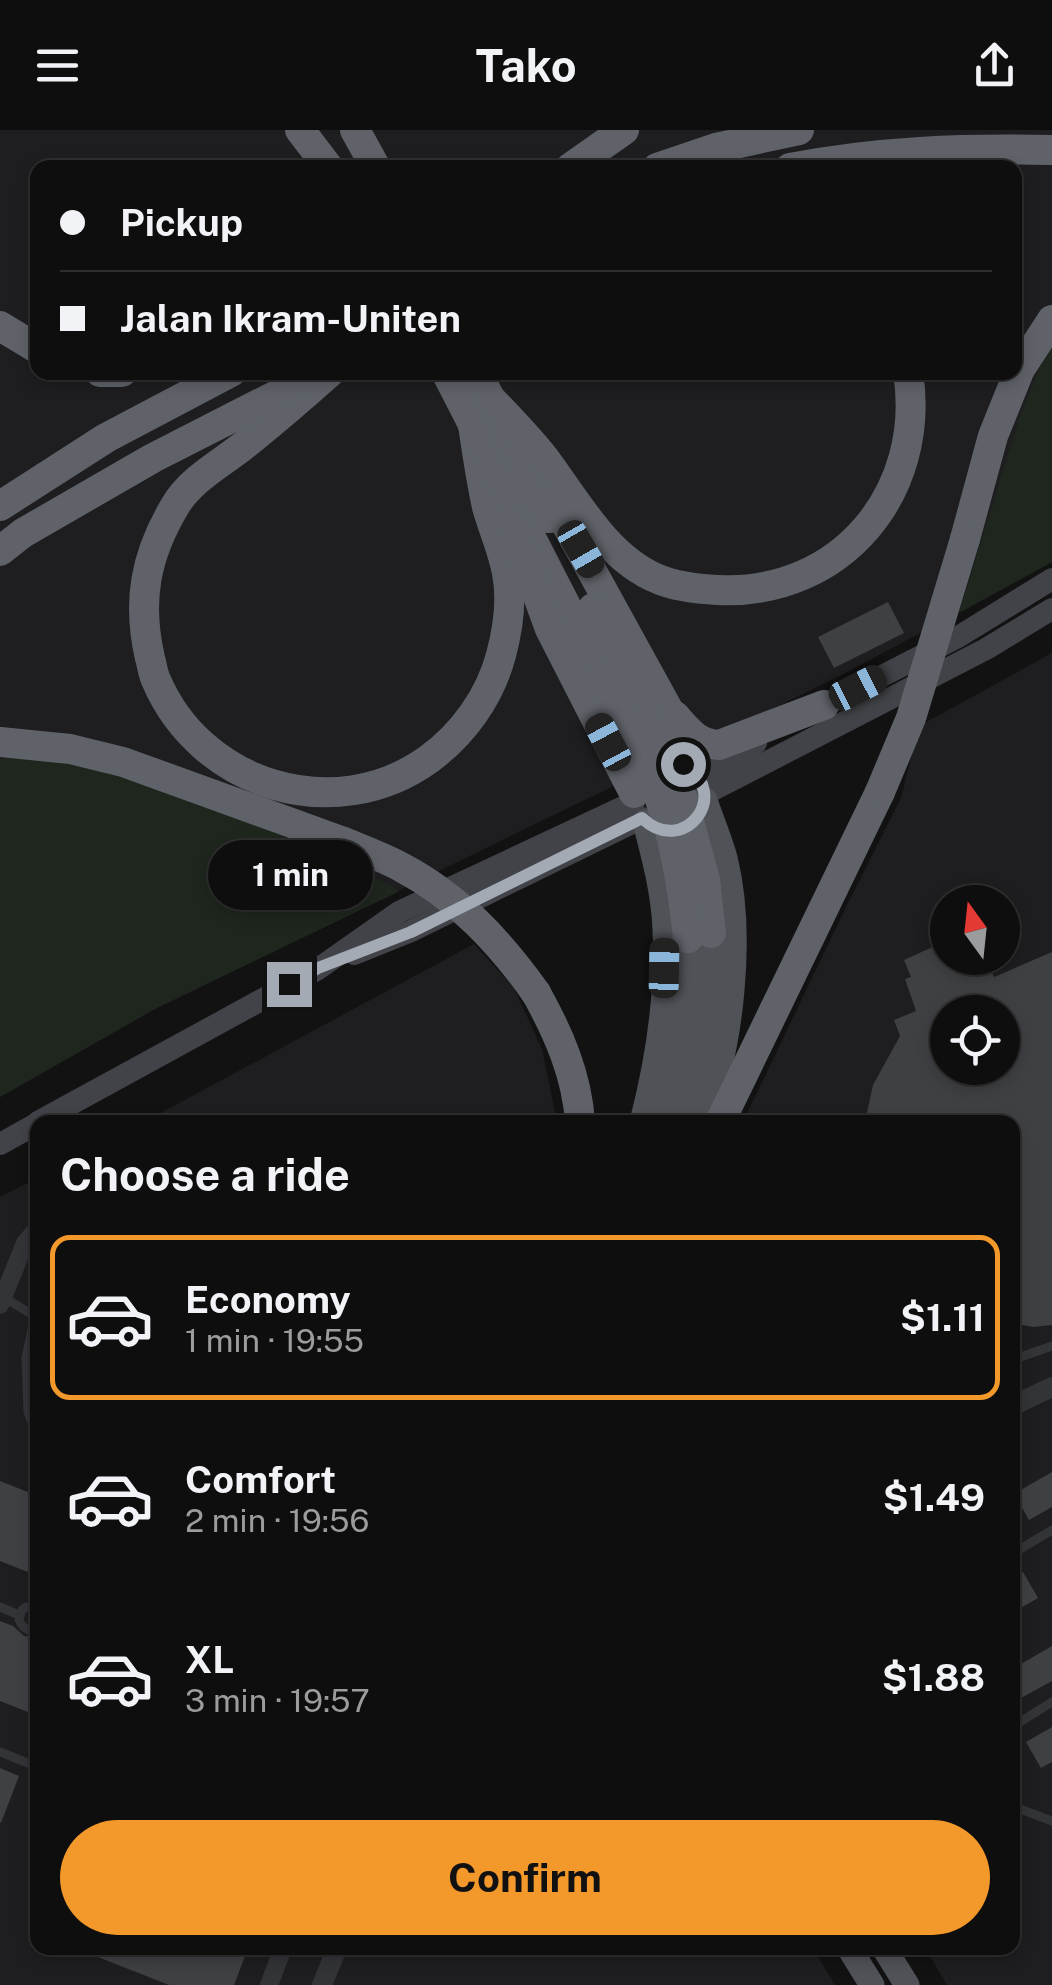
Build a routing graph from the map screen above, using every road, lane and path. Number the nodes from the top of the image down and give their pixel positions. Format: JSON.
{"nodes":[{"id":1,"x":300,"y":130,"type":"edge"},
{"id":2,"x":322,"y":130,"type":"edge"},
{"id":3,"x":355,"y":130,"type":"edge"},
{"id":4,"x":370,"y":130,"type":"edge"},
{"id":5,"x":624,"y":130,"type":"edge"},
{"id":6,"x":800,"y":130,"type":"edge"},
{"id":7,"x":1052,"y":150,"type":"edge"},
{"id":8,"x":323,"y":160,"type":"edge"},
{"id":9,"x":337,"y":160,"type":"edge"},
{"id":10,"x":373,"y":160,"type":"edge"},
{"id":11,"x":376,"y":160,"type":"edge"},
{"id":12,"x":581,"y":160,"type":"edge"},
{"id":13,"x":681,"y":160,"type":"edge"},
{"id":14,"x":831,"y":160,"type":"edge"},
{"id":15,"x":1052,"y":320,"type":"edge"},
{"id":16,"x":0,"y":326,"type":"edge"},
{"id":17,"x":30,"y":344,"type":"edge"},
{"id":18,"x":1022,"y":366,"type":"edge"},
{"id":19,"x":216,"y":380,"type":"edge"},
{"id":20,"x":305,"y":380,"type":"edge"},
{"id":21,"x":321,"y":380,"type":"edge"},
{"id":22,"x":450,"y":380,"type":"edge"},
{"id":23,"x":909,"y":380,"type":"edge"},
{"id":24,"x":1016,"y":380,"type":"edge"},
{"id":25,"x":483,"y":385,"type":"edge"},
{"id":26,"x":473,"y":425,"type":"junction"},
{"id":27,"x":506,"y":431,"type":"junction"},
{"id":28,"x":494,"y":468,"type":"junction"},
{"id":29,"x":0,"y":506,"type":"edge"},
{"id":30,"x":0,"y":551,"type":"edge"},
{"id":31,"x":1052,"y":579,"type":"edge"},
{"id":32,"x":1052,"y":608,"type":"edge"},
{"id":33,"x":613,"y":675,"type":"junction"},
{"id":34,"x":824,"y":705,"type":"junction"},
{"id":35,"x":670,"y":710,"type":"junction"},
{"id":36,"x":0,"y":742,"type":"edge"},
{"id":37,"x":700,"y":785,"type":"junction"},
{"id":38,"x":639,"y":809,"type":"junction"},
{"id":39,"x":700,"y":936,"type":"junction"},
{"id":40,"x":52,"y":1115,"type":"edge"},
{"id":41,"x":579,"y":1115,"type":"edge"},
{"id":42,"x":644,"y":1115,"type":"edge"},
{"id":43,"x":663,"y":1115,"type":"edge"},
{"id":44,"x":687,"y":1115,"type":"edge"},
{"id":45,"x":704,"y":1115,"type":"edge"},
{"id":46,"x":723,"y":1115,"type":"edge"},
{"id":47,"x":30,"y":1127,"type":"edge"},
{"id":48,"x":0,"y":1144,"type":"edge"},
{"id":49,"x":30,"y":1237,"type":"edge"},
{"id":50,"x":2,"y":1301,"type":"edge"},
{"id":51,"x":30,"y":1311,"type":"edge"},
{"id":52,"x":30,"y":1340,"type":"edge"},
{"id":53,"x":1052,"y":1346,"type":"edge"},
{"id":54,"x":1020,"y":1357,"type":"edge"},
{"id":55,"x":1052,"y":1387,"type":"edge"},
{"id":56,"x":1020,"y":1402,"type":"edge"},
{"id":57,"x":30,"y":1417,"type":"edge"},
{"id":58,"x":1052,"y":1530,"type":"edge"},
{"id":59,"x":1020,"y":1549,"type":"edge"},
{"id":60,"x":0,"y":1607,"type":"edge"},
{"id":61,"x":30,"y":1607,"type":"edge"},
{"id":62,"x":19,"y":1615,"type":"junction"},
{"id":63,"x":30,"y":1630,"type":"edge"},
{"id":64,"x":1052,"y":1702,"type":"edge"},
{"id":65,"x":1020,"y":1721,"type":"edge"},
{"id":66,"x":0,"y":1752,"type":"edge"},
{"id":67,"x":30,"y":1764,"type":"edge"},
{"id":68,"x":1020,"y":1809,"type":"edge"},
{"id":69,"x":1052,"y":1821,"type":"edge"},
{"id":70,"x":280,"y":1955,"type":"edge"},
{"id":71,"x":334,"y":1955,"type":"edge"},
{"id":72,"x":853,"y":1955,"type":"edge"},
{"id":73,"x":888,"y":1955,"type":"edge"},
{"id":74,"x":269,"y":1985,"type":"edge"},
{"id":75,"x":322,"y":1985,"type":"edge"},
{"id":76,"x":872,"y":1985,"type":"edge"},
{"id":77,"x":907,"y":1985,"type":"edge"}],
"edges":[{"from":1,"to":8,"type":"highway"},
{"from":2,"to":9,"type":"highway"},
{"from":3,"to":10,"type":"highway"},
{"from":4,"to":11,"type":"highway"},
{"from":5,"to":12,"type":"highway"},
{"from":6,"to":13,"type":"highway"},
{"from":7,"to":14,"type":"highway"},
{"from":15,"to":18,"type":"highway","bridge":true},
{"from":16,"to":17,"type":"highway"},
{"from":19,"to":29,"type":"highway"},
{"from":20,"to":30,"type":"highway"},
{"from":21,"to":26,"type":"highway"},
{"from":22,"to":26,"type":"highway"},
{"from":23,"to":25,"type":"highway"},
{"from":24,"to":46,"type":"highway","bridge":true},
{"from":25,"to":27,"type":"highway"},
{"from":26,"to":28,"type":"highway"},
{"from":27,"to":33,"type":"highway"},
{"from":27,"to":35,"type":"highway"},
{"from":28,"to":33,"type":"highway"},
{"from":28,"to":38,"type":"highway"},
{"from":31,"to":34,"type":"main road"},
{"from":32,"to":37,"type":"main road"},
{"from":33,"to":39,"type":"highway","bridge":true},
{"from":34,"to":35,"type":"highway"},
{"from":34,"to":37,"type":"main road"},
{"from":35,"to":37,"type":"highway"},
{"from":36,"to":41,"type":"highway","bridge":true},
{"from":37,"to":38,"type":"main road"},
{"from":37,"to":38,"type":"main road"},
{"from":37,"to":45,"type":"main road"},
{"from":38,"to":40,"type":"main road"},
{"from":38,"to":42,"type":"main road"},
{"from":39,"to":43,"type":"main road"},
{"from":39,"to":44,"type":"main road"},
{"from":47,"to":48,"type":"main road"},
{"from":49,"to":50,"type":"street"},
{"from":50,"to":51,"type":"lane"},
{"from":52,"to":57,"type":"lane"},
{"from":53,"to":54,"type":"lane"},
{"from":55,"to":56,"type":"street"},
{"from":58,"to":59,"type":"lane"},
{"from":60,"to":62,"type":"lane"},
{"from":61,"to":62,"type":"lane"},
{"from":62,"to":63,"type":"lane"},
{"from":64,"to":65,"type":"lane"},
{"from":66,"to":67,"type":"lane"},
{"from":68,"to":69,"type":"lane"},
{"from":70,"to":74,"type":"street"},
{"from":71,"to":75,"type":"street"},
{"from":72,"to":76,"type":"main road"},
{"from":73,"to":77,"type":"main road"}]}
